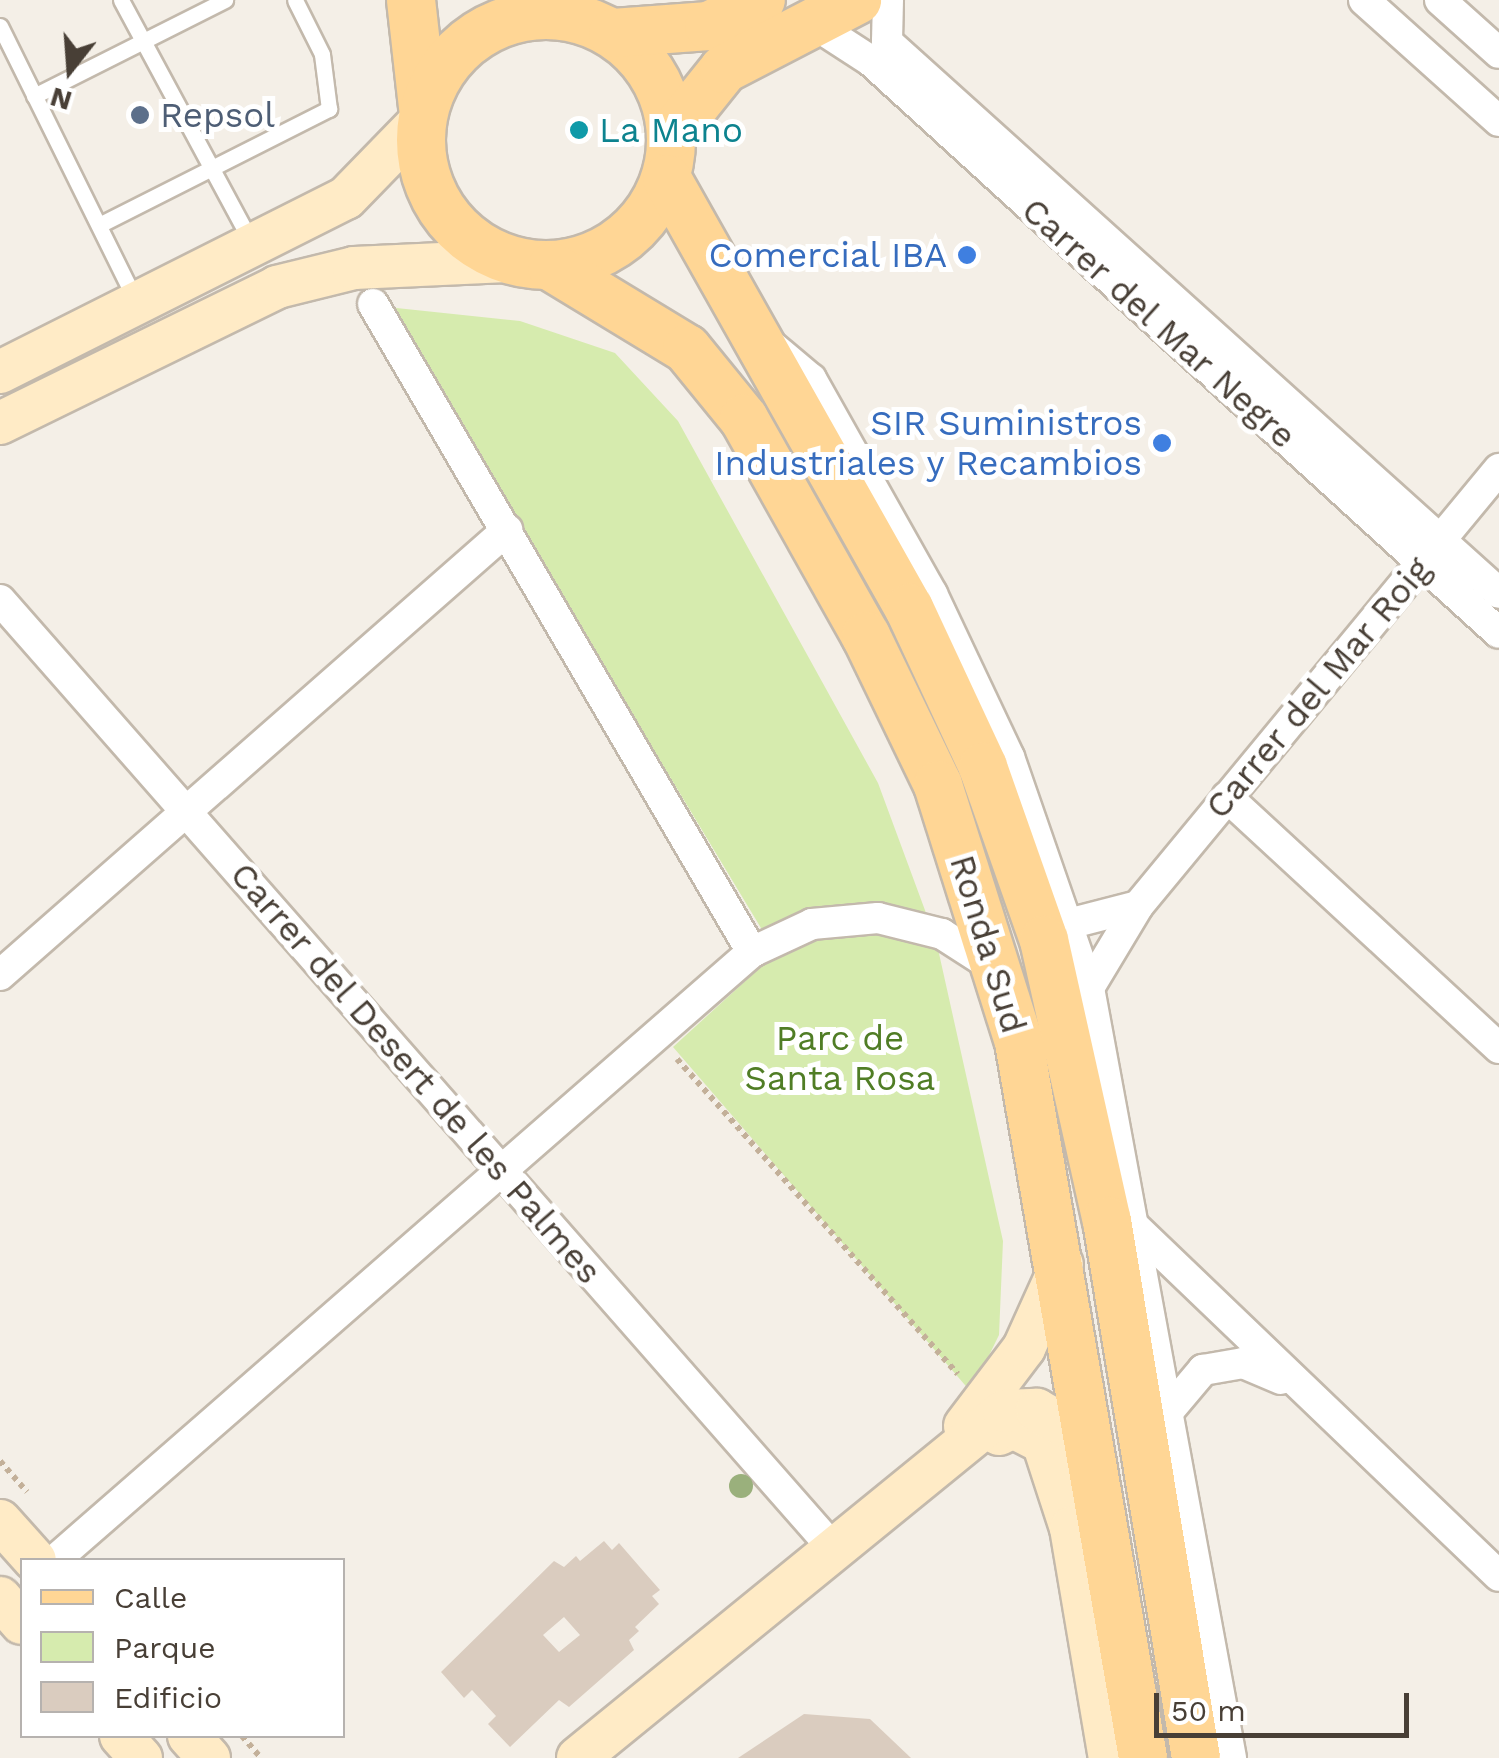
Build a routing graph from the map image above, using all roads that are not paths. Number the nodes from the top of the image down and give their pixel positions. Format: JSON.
{"nodes":[{"id":1,"x":121,"y":0,"type":"edge"},
{"id":2,"x":226,"y":0,"type":"edge"},
{"id":3,"x":294,"y":0,"type":"edge"},
{"id":4,"x":411,"y":0,"type":"edge"},
{"id":5,"x":761,"y":0,"type":"edge"},
{"id":6,"x":857,"y":0,"type":"edge"},
{"id":7,"x":888,"y":0,"type":"edge"},
{"id":8,"x":1364,"y":0,"type":"edge"},
{"id":9,"x":1440,"y":0,"type":"edge"},
{"id":10,"x":544,"y":7,"type":"edge"},
{"id":11,"x":812,"y":22,"type":"junction"},
{"id":12,"x":0,"y":26,"type":"edge"},
{"id":13,"x":613,"y":33,"type":"junction"},
{"id":14,"x":143,"y":41,"type":"junction"},
{"id":15,"x":1499,"y":53,"type":"edge"},
{"id":16,"x":34,"y":96,"type":"junction"},
{"id":17,"x":421,"y":114,"type":"junction"},
{"id":18,"x":1499,"y":121,"type":"edge"},
{"id":19,"x":669,"y":156,"type":"junction"},
{"id":20,"x":212,"y":168,"type":"junction"},
{"id":21,"x":99,"y":225,"type":"junction"},
{"id":22,"x":254,"y":247,"type":"junction"},
{"id":23,"x":530,"y":264,"type":"junction"},
{"id":24,"x":138,"y":304,"type":"junction"},
{"id":25,"x":373,"y":304,"type":"dead end"},
{"id":26,"x":743,"y":322,"type":"junction"},
{"id":27,"x":0,"y":372,"type":"edge"},
{"id":28,"x":0,"y":423,"type":"edge"},
{"id":29,"x":1499,"y":469,"type":"edge"},
{"id":30,"x":507,"y":530,"type":"junction"},
{"id":31,"x":1431,"y":551,"type":"junction"},
{"id":32,"x":1499,"y":592,"type":"edge"},
{"id":33,"x":0,"y":600,"type":"edge"},
{"id":34,"x":1499,"y":633,"type":"edge"},
{"id":35,"x":1227,"y":798,"type":"junction"},
{"id":36,"x":186,"y":812,"type":"junction"},
{"id":37,"x":1138,"y":906,"type":"junction"},
{"id":38,"x":1068,"y":924,"type":"junction"},
{"id":39,"x":752,"y":952,"type":"junction"},
{"id":40,"x":998,"y":970,"type":"junction"},
{"id":41,"x":0,"y":974,"type":"edge"},
{"id":42,"x":1078,"y":1005,"type":"junction"},
{"id":43,"x":1499,"y":1048,"type":"edge"},
{"id":44,"x":502,"y":1171,"type":"junction"},
{"id":45,"x":1137,"y":1229,"type":"junction"},
{"id":46,"x":1062,"y":1264,"type":"junction"},
{"id":47,"x":1297,"y":1386,"type":"junction"},
{"id":48,"x":1170,"y":1408,"type":"junction"},
{"id":49,"x":1088,"y":1440,"type":"junction"},
{"id":50,"x":922,"y":1472,"type":"junction"},
{"id":51,"x":0,"y":1521,"type":"edge"},
{"id":52,"x":832,"y":1547,"type":"junction"},
{"id":53,"x":33,"y":1558,"type":"edge"},
{"id":54,"x":57,"y":1558,"type":"edge"},
{"id":55,"x":1499,"y":1576,"type":"edge"},
{"id":56,"x":0,"y":1598,"type":"edge"},
{"id":57,"x":20,"y":1621,"type":"edge"},
{"id":58,"x":124,"y":1738,"type":"edge"},
{"id":59,"x":191,"y":1738,"type":"edge"},
{"id":60,"x":141,"y":1758,"type":"edge"},
{"id":61,"x":209,"y":1758,"type":"edge"},
{"id":62,"x":578,"y":1758,"type":"edge"},
{"id":63,"x":1110,"y":1758,"type":"edge"},
{"id":64,"x":1142,"y":1758,"type":"edge"},
{"id":65,"x":1196,"y":1758,"type":"edge"},
{"id":66,"x":1231,"y":1758,"type":"edge"}],
"edges":[{"from":1,"to":14,"type":"lane"},
{"from":2,"to":14,"type":"lane"},
{"from":3,"to":20,"type":"lane"},
{"from":4,"to":17,"type":"main road"},
{"from":5,"to":13,"type":"main road"},
{"from":6,"to":11,"type":"main road"},
{"from":7,"to":31,"type":"street","name":"Carrer del Mar Negre"},
{"from":8,"to":18,"type":"street"},
{"from":9,"to":15,"type":"street"},
{"from":10,"to":13,"type":"main road"},
{"from":10,"to":17,"type":"main road"},
{"from":11,"to":19,"type":"main road"},
{"from":11,"to":31,"type":"street","name":"Carrer del Mar Negre"},
{"from":12,"to":16,"type":"lane"},
{"from":13,"to":19,"type":"main road"},
{"from":14,"to":16,"type":"lane"},
{"from":14,"to":20,"type":"lane"},
{"from":16,"to":21,"type":"lane"},
{"from":17,"to":22,"type":"street"},
{"from":17,"to":23,"type":"main road"},
{"from":19,"to":23,"type":"main road"},
{"from":19,"to":26,"type":"main road","name":"Ronda Sud"},
{"from":20,"to":21,"type":"lane"},
{"from":20,"to":22,"type":"lane"},
{"from":21,"to":24,"type":"lane"},
{"from":22,"to":24,"type":"street"},
{"from":23,"to":28,"type":"street"},
{"from":23,"to":40,"type":"main road","name":"Ronda Sud"},
{"from":24,"to":27,"type":"street"},
{"from":25,"to":30,"type":"street"},
{"from":26,"to":38,"type":"street","name":"Ronda Sud"},
{"from":26,"to":42,"type":"main road","name":"Ronda Sud"},
{"from":29,"to":31,"type":"street","name":"Carrer del Mar Roig"},
{"from":30,"to":36,"type":"street"},
{"from":30,"to":39,"type":"street"},
{"from":31,"to":32,"type":"street","name":"Carrer del Mar Negre"},
{"from":31,"to":34,"type":"street","name":"Carrer del Mar Negre"},
{"from":31,"to":35,"type":"street","name":"Carrer del Mar Roig"},
{"from":33,"to":36,"type":"street","name":"Carrer del Desert de les Palmes"},
{"from":35,"to":37,"type":"street","name":"Carrer del Mar Roig"},
{"from":35,"to":43,"type":"street"},
{"from":36,"to":41,"type":"street"},
{"from":36,"to":44,"type":"street","name":"Carrer del Desert de les Palmes"},
{"from":37,"to":38,"type":"street"},
{"from":37,"to":42,"type":"street","name":"Carrer del Mar Roig"},
{"from":38,"to":42,"type":"street","name":"Ronda Sud"},
{"from":39,"to":40,"type":"street"},
{"from":39,"to":44,"type":"street"},
{"from":40,"to":46,"type":"main road","name":"Ronda Sud"},
{"from":42,"to":45,"type":"street","name":"Ronda Sud"},
{"from":42,"to":65,"type":"main road","name":"Ronda Sud"},
{"from":44,"to":52,"type":"street","name":"Carrer del Desert de les Palmes"},
{"from":44,"to":54,"type":"street"},
{"from":45,"to":47,"type":"street"},
{"from":45,"to":48,"type":"street","name":"Ronda Sud"},
{"from":46,"to":49,"type":"main road","name":"Ronda Sud"},
{"from":46,"to":50,"type":"street"},
{"from":47,"to":48,"type":"street"},
{"from":47,"to":55,"type":"street"},
{"from":48,"to":66,"type":"street","name":"Ronda Sud"},
{"from":49,"to":50,"type":"street"},
{"from":49,"to":64,"type":"main road","name":"Ronda Sud"},
{"from":50,"to":52,"type":"street"},
{"from":50,"to":63,"type":"street"},
{"from":51,"to":53,"type":"street"},
{"from":52,"to":62,"type":"street"},
{"from":56,"to":57,"type":"street"},
{"from":58,"to":60,"type":"street"},
{"from":59,"to":61,"type":"street"}]}
